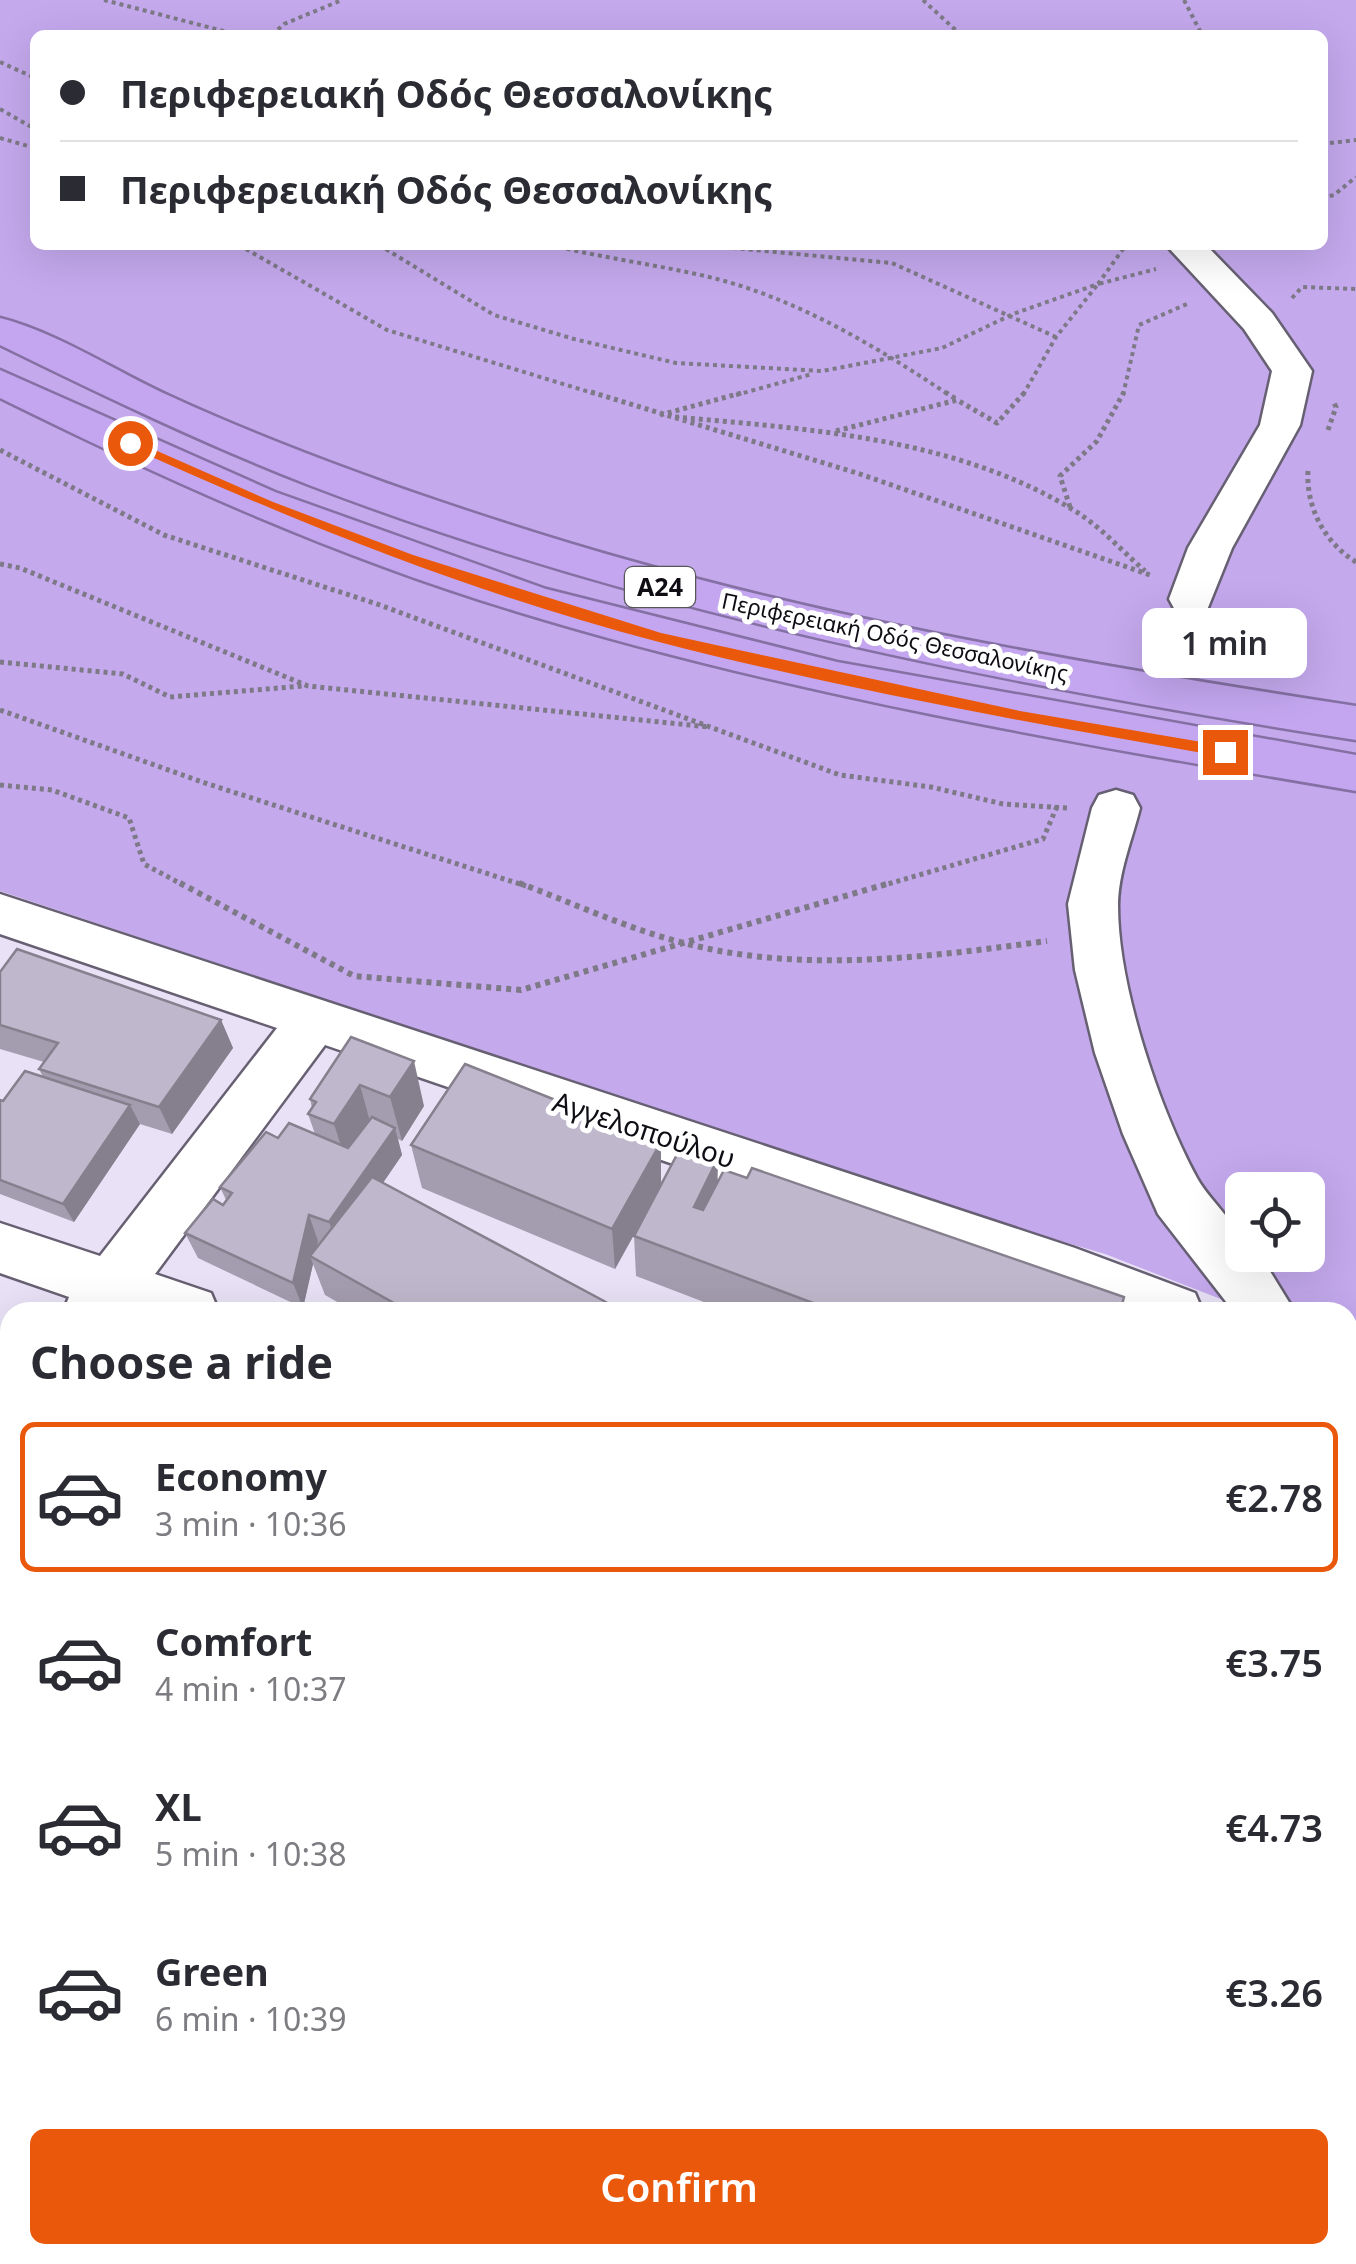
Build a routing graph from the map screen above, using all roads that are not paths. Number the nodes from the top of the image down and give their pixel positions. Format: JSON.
{"nodes":[{"id":1,"x":1190,"y":250,"type":"edge"},
{"id":2,"x":0,"y":330,"type":"edge"},
{"id":3,"x":0,"y":382,"type":"edge"},
{"id":4,"x":1191,"y":597,"type":"road end"},
{"id":5,"x":1356,"y":723,"type":"edge"},
{"id":6,"x":1356,"y":773,"type":"edge"},
{"id":7,"x":1114,"y":816,"type":"road end"},
{"id":8,"x":0,"y":914,"type":"edge"},
{"id":9,"x":314,"y":1020,"type":"junction"},
{"id":10,"x":0,"y":1248,"type":"edge"},
{"id":11,"x":102,"y":1299,"type":"edge"},
{"id":12,"x":1148,"y":1302,"type":"edge"},
{"id":13,"x":1261,"y":1302,"type":"edge"}],
"edges":[{"from":1,"to":4,"type":"street"},
{"from":2,"to":5,"type":"highway","name":"Περιφερειακή Οδός Θεσσαλονίκης","number":"Α24"},
{"from":3,"to":6,"type":"highway","name":"Περιφερειακή Οδός Θεσσαλονίκης","number":"Α24"},
{"from":7,"to":13,"type":"street"},
{"from":8,"to":9,"type":"street","name":"Αγγελοπούλου"},
{"from":9,"to":11,"type":"street"},
{"from":9,"to":12,"type":"street","name":"Αγγελοπούλου"},
{"from":10,"to":11,"type":"street"}]}
